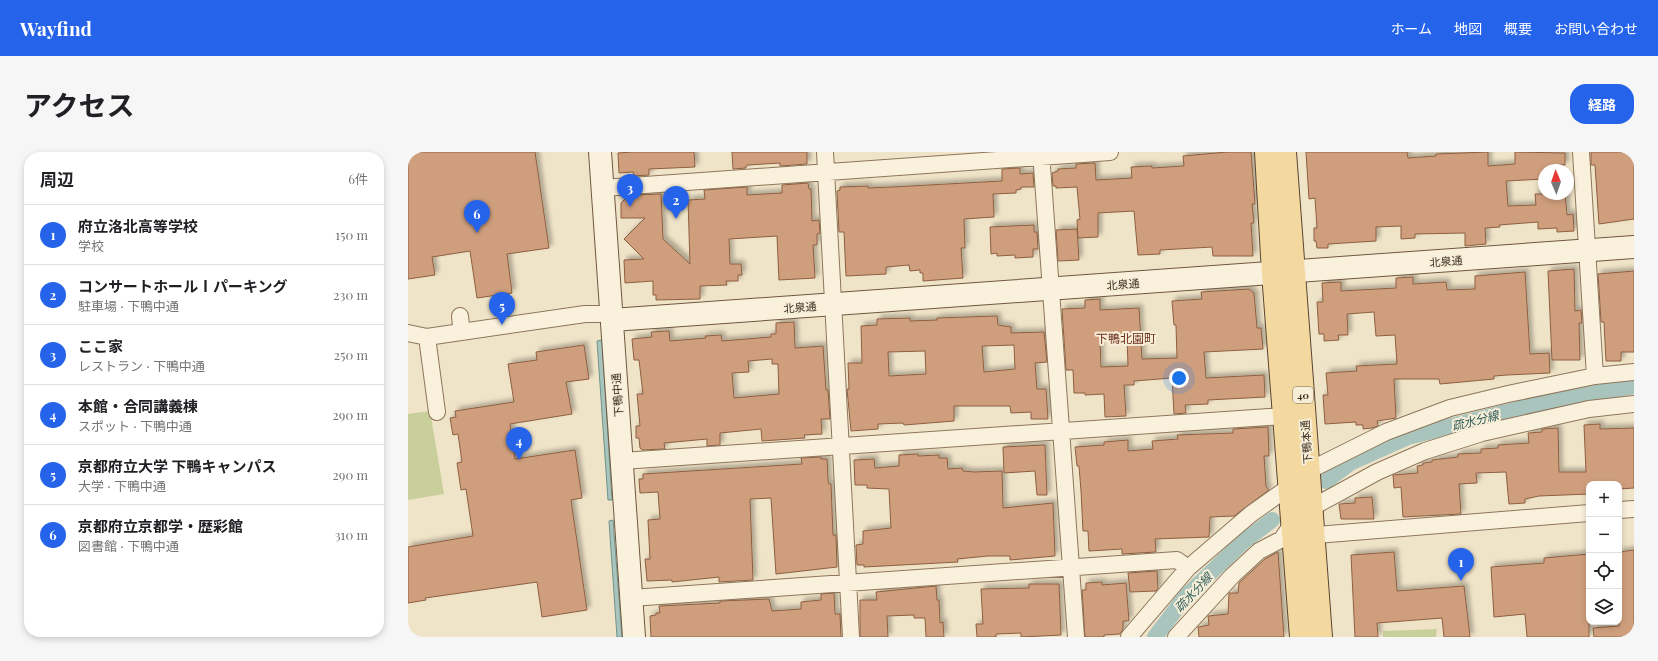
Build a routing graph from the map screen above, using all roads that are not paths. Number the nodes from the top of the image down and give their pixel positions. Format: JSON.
{"nodes":[{"id":1,"x":600,"y":152,"type":"edge"},
{"id":2,"x":825,"y":152,"type":"edge"},
{"id":3,"x":1110,"y":152,"type":"edge"},
{"id":4,"x":1266,"y":152,"type":"edge"},
{"id":5,"x":1285,"y":152,"type":"edge"},
{"id":6,"x":1581,"y":152,"type":"edge"},
{"id":7,"x":1041,"y":154,"type":"edge"},
{"id":8,"x":826,"y":172,"type":"junction"},
{"id":9,"x":602,"y":188,"type":"junction"},
{"id":10,"x":1634,"y":247,"type":"edge"},
{"id":11,"x":1587,"y":251,"type":"junction"},
{"id":12,"x":1283,"y":273,"type":"junction"},
{"id":13,"x":1050,"y":289,"type":"junction"},
{"id":14,"x":834,"y":305,"type":"junction"},
{"id":15,"x":606,"y":317,"type":"junction"},
{"id":16,"x":408,"y":334,"type":"edge"},
{"id":17,"x":427,"y":337,"type":"junction"},
{"id":18,"x":1634,"y":372,"type":"edge"},
{"id":19,"x":1595,"y":376,"type":"junction"},
{"id":20,"x":1634,"y":404,"type":"edge"},
{"id":21,"x":437,"y":412,"type":"dead end"},
{"id":22,"x":1284,"y":416,"type":"junction"},
{"id":23,"x":1061,"y":431,"type":"junction"},
{"id":24,"x":841,"y":446,"type":"junction"},
{"id":25,"x":622,"y":461,"type":"junction"},
{"id":26,"x":1308,"y":471,"type":"junction"},
{"id":27,"x":1289,"y":487,"type":"junction"},
{"id":28,"x":1311,"y":508,"type":"junction"},
{"id":29,"x":1634,"y":509,"type":"edge"},
{"id":30,"x":1622,"y":510,"type":"edge"},
{"id":31,"x":1586,"y":513,"type":"edge"},
{"id":32,"x":1295,"y":534,"type":"junction"},
{"id":33,"x":1071,"y":567,"type":"junction"},
{"id":34,"x":1188,"y":568,"type":"junction"},
{"id":35,"x":848,"y":583,"type":"junction"},
{"id":36,"x":631,"y":598,"type":"junction"},
{"id":37,"x":634,"y":637,"type":"edge"},
{"id":38,"x":851,"y":637,"type":"edge"},
{"id":39,"x":1076,"y":637,"type":"edge"},
{"id":40,"x":1129,"y":637,"type":"edge"},
{"id":41,"x":1176,"y":637,"type":"edge"},
{"id":42,"x":1301,"y":637,"type":"edge"},
{"id":43,"x":1321,"y":637,"type":"edge"}],
"edges":[{"from":1,"to":9,"type":"street","name":"下鴨中通"},
{"from":2,"to":8,"type":"street"},
{"from":3,"to":7,"type":"street"},
{"from":4,"to":12,"type":"main road","name":"下鴨本通","number":"40"},
{"from":5,"to":12,"type":"main road","name":"下鴨本通","number":"40"},
{"from":6,"to":11,"type":"street"},
{"from":7,"to":8,"type":"street"},
{"from":7,"to":13,"type":"street"},
{"from":8,"to":9,"type":"street"},
{"from":8,"to":14,"type":"street"},
{"from":9,"to":15,"type":"street","name":"下鴨中通"},
{"from":10,"to":11,"type":"street","name":"北泉通"},
{"from":11,"to":12,"type":"street","name":"北泉通"},
{"from":11,"to":19,"type":"street"},
{"from":12,"to":13,"type":"street","name":"北泉通"},
{"from":12,"to":22,"type":"main road","name":"下鴨本通","number":"40"},
{"from":12,"to":26,"type":"main road","name":"下鴨本通","number":"40"},
{"from":13,"to":14,"type":"street","name":"北泉通"},
{"from":13,"to":23,"type":"street"},
{"from":14,"to":15,"type":"street","name":"北泉通"},
{"from":14,"to":24,"type":"street"},
{"from":15,"to":17,"type":"street"},
{"from":15,"to":25,"type":"street","name":"下鴨中通"},
{"from":16,"to":17,"type":"street"},
{"from":17,"to":21,"type":"street"},
{"from":18,"to":19,"type":"street"},
{"from":19,"to":26,"type":"street"},
{"from":20,"to":28,"type":"street"},
{"from":22,"to":23,"type":"street"},
{"from":22,"to":27,"type":"main road","name":"下鴨本通","number":"40"},
{"from":23,"to":24,"type":"street"},
{"from":23,"to":33,"type":"street"},
{"from":24,"to":25,"type":"street"},
{"from":24,"to":35,"type":"street"},
{"from":25,"to":36,"type":"street","name":"下鴨中通"},
{"from":26,"to":27,"type":"street"},
{"from":26,"to":28,"type":"main road","name":"下鴨本通","number":"40"},
{"from":27,"to":32,"type":"main road","name":"下鴨本通","number":"40"},
{"from":27,"to":34,"type":"street"},
{"from":28,"to":32,"type":"main road","name":"下鴨本通","number":"40"},
{"from":29,"to":30,"type":"street"},
{"from":31,"to":32,"type":"street"},
{"from":32,"to":41,"type":"street"},
{"from":32,"to":42,"type":"main road","name":"下鴨本通","number":"40"},
{"from":32,"to":43,"type":"main road","name":"下鴨本通","number":"40"},
{"from":33,"to":34,"type":"street"},
{"from":33,"to":35,"type":"street"},
{"from":33,"to":39,"type":"street"},
{"from":34,"to":40,"type":"street"},
{"from":35,"to":36,"type":"street"},
{"from":35,"to":38,"type":"street"},
{"from":36,"to":37,"type":"street","name":"下鴨中通"}]}
